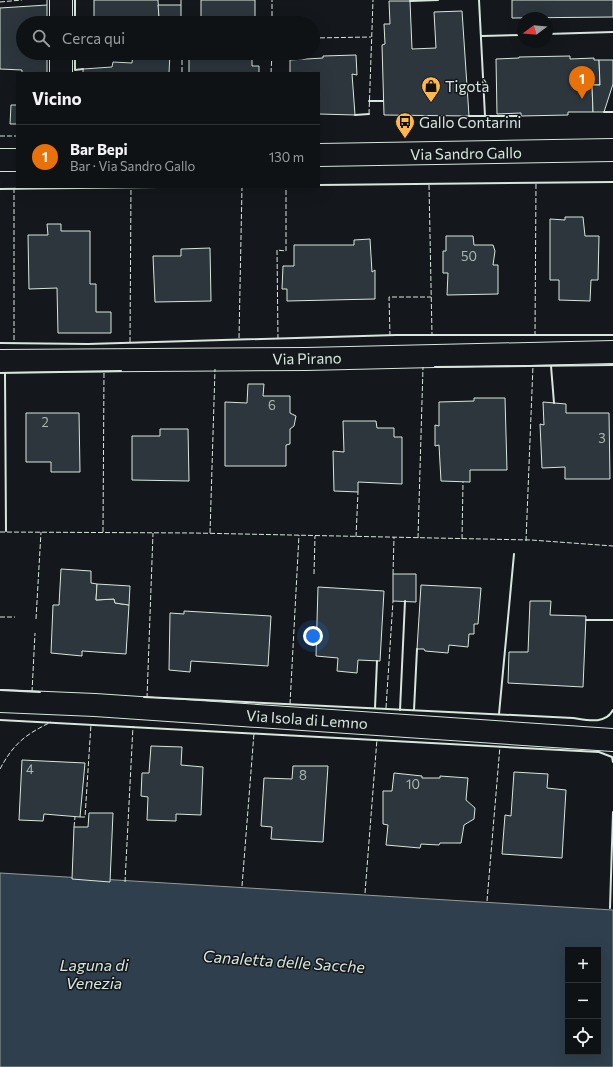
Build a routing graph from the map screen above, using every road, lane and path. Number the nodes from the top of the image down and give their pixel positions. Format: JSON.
{"nodes":[{"id":1,"x":61,"y":0,"type":"edge"},
{"id":2,"x":61,"y":16,"type":"edge"},
{"id":3,"x":61,"y":60,"type":"edge"},
{"id":4,"x":61,"y":72,"type":"edge"},
{"id":5,"x":613,"y":150,"type":"edge"},
{"id":6,"x":320,"y":155,"type":"edge"},
{"id":7,"x":0,"y":160,"type":"edge"},
{"id":8,"x":16,"y":160,"type":"edge"},
{"id":9,"x":613,"y":352,"type":"edge"},
{"id":10,"x":0,"y":360,"type":"edge"},
{"id":11,"x":0,"y":701,"type":"edge"},
{"id":12,"x":613,"y":740,"type":"edge"}],
"edges":[{"from":1,"to":2,"type":"street"},
{"from":3,"to":4,"type":"street"},
{"from":5,"to":6,"type":"street","name":"Via Sandro Gallo"},
{"from":7,"to":8,"type":"street"},
{"from":9,"to":10,"type":"street","name":"Via Pirano"},
{"from":11,"to":12,"type":"street","name":"Via Isola di Lemno"}]}
